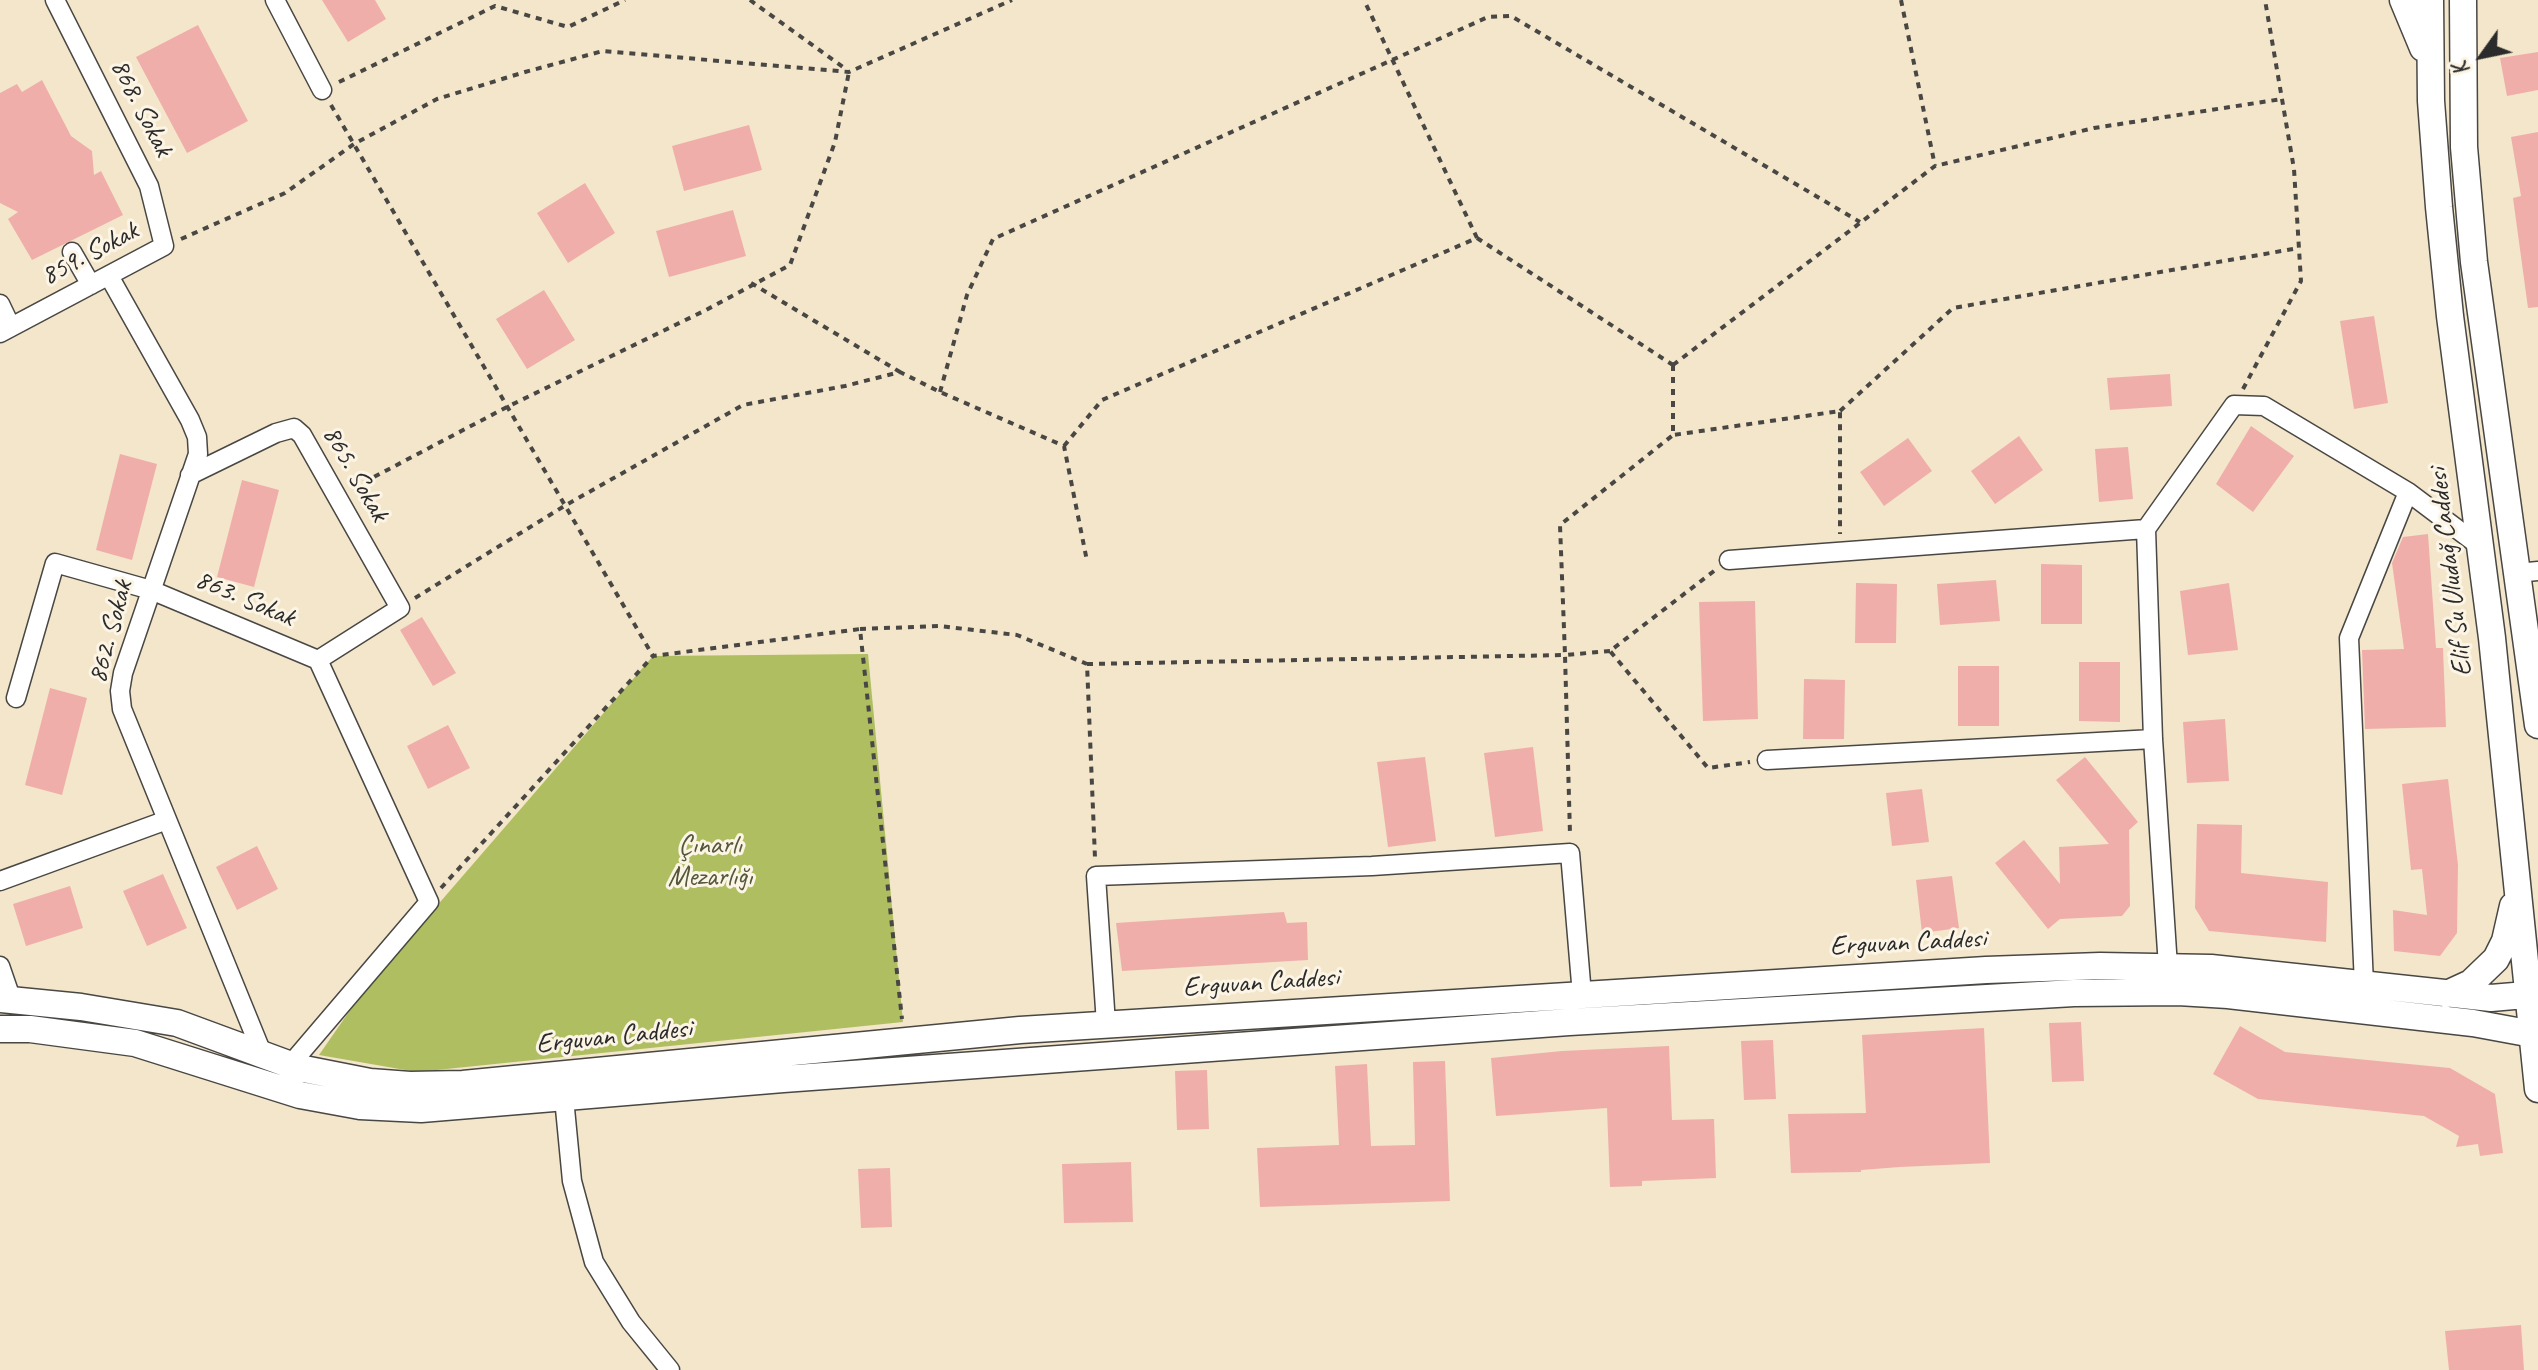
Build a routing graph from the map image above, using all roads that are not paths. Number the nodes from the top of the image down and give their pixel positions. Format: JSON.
{"nodes":[{"id":1,"x":55,"y":0,"type":"edge"},
{"id":2,"x":275,"y":0,"type":"edge"},
{"id":3,"x":2403,"y":0,"type":"edge"},
{"id":4,"x":2430,"y":0,"type":"edge"},
{"id":5,"x":2463,"y":0,"type":"edge"},
{"id":6,"x":2430,"y":69,"type":"junction"},
{"id":7,"x":322,"y":90,"type":"road end"},
{"id":8,"x":164,"y":246,"type":"joint"},
{"id":9,"x":72,"y":252,"type":"dead end"},
{"id":10,"x":109,"y":276,"type":"junction"},
{"id":11,"x":91,"y":285,"type":"junction"},
{"id":12,"x":0,"y":304,"type":"edge"},
{"id":13,"x":6,"y":330,"type":"edge"},
{"id":14,"x":190,"y":475,"type":"junction"},
{"id":15,"x":2408,"y":492,"type":"junction"},
{"id":16,"x":2146,"y":529,"type":"junction"},
{"id":17,"x":2481,"y":547,"type":"junction"},
{"id":18,"x":1729,"y":560,"type":"road end"},
{"id":19,"x":2527,"y":572,"type":"edge"},
{"id":20,"x":151,"y":590,"type":"junction"},
{"id":21,"x":318,"y":660,"type":"junction"},
{"id":22,"x":16,"y":698,"type":"dead end"},
{"id":23,"x":2538,"y":725,"type":"edge"},
{"id":24,"x":2153,"y":739,"type":"junction"},
{"id":25,"x":1767,"y":760,"type":"road end"},
{"id":26,"x":167,"y":820,"type":"junction"},
{"id":27,"x":0,"y":881,"type":"edge"},
{"id":28,"x":2516,"y":883,"type":"junction"},
{"id":29,"x":0,"y":966,"type":"edge"},
{"id":30,"x":2168,"y":967,"type":"junction"},
{"id":31,"x":2364,"y":985,"type":"junction"},
{"id":32,"x":2447,"y":994,"type":"junction"},
{"id":33,"x":1582,"y":995,"type":"junction"},
{"id":34,"x":2534,"y":995,"type":"edge"},
{"id":35,"x":5,"y":998,"type":"edge"},
{"id":36,"x":1106,"y":1024,"type":"junction"},
{"id":37,"x":0,"y":1029,"type":"edge"},
{"id":38,"x":2536,"y":1034,"type":"edge"},
{"id":39,"x":262,"y":1053,"type":"junction"},
{"id":40,"x":290,"y":1065,"type":"junction"},
{"id":41,"x":2538,"y":1089,"type":"edge"},
{"id":42,"x":564,"y":1098,"type":"junction"},
{"id":43,"x":670,"y":1370,"type":"edge"}],
"edges":[{"from":1,"to":8,"type":"street","name":"868. Sokak"},
{"from":2,"to":7,"type":"street"},
{"from":3,"to":6,"type":"street"},
{"from":4,"to":6,"type":"street","name":"Elif Su Uludağ Caddesi"},
{"from":5,"to":19,"type":"street"},
{"from":6,"to":17,"type":"street","name":"Elif Su Uludağ Caddesi"},
{"from":8,"to":10,"type":"street","name":"859. Sokak"},
{"from":9,"to":11,"type":"street"},
{"from":10,"to":11,"type":"street","name":"859. Sokak"},
{"from":10,"to":14,"type":"street","name":"862. Sokak"},
{"from":11,"to":13,"type":"street","name":"859. Sokak"},
{"from":12,"to":13,"type":"street"},
{"from":14,"to":20,"type":"street","name":"862. Sokak"},
{"from":14,"to":21,"type":"street","name":"865. Sokak"},
{"from":15,"to":16,"type":"street"},
{"from":15,"to":17,"type":"street"},
{"from":15,"to":31,"type":"street"},
{"from":16,"to":18,"type":"street"},
{"from":16,"to":24,"type":"street"},
{"from":17,"to":28,"type":"street","name":"Elif Su Uludağ Caddesi"},
{"from":19,"to":23,"type":"street"},
{"from":20,"to":21,"type":"street","name":"863. Sokak"},
{"from":20,"to":22,"type":"street","name":"863. Sokak"},
{"from":20,"to":26,"type":"street","name":"862. Sokak"},
{"from":21,"to":40,"type":"street"},
{"from":24,"to":25,"type":"street"},
{"from":24,"to":30,"type":"street"},
{"from":26,"to":27,"type":"street"},
{"from":26,"to":39,"type":"street","name":"862. Sokak"},
{"from":28,"to":32,"type":"street"},
{"from":28,"to":34,"type":"street","name":"Elif Su Uludağ Caddesi"},
{"from":29,"to":35,"type":"street"},
{"from":30,"to":31,"type":"street","name":"Erguvan Caddesi"},
{"from":30,"to":33,"type":"street","name":"Erguvan Caddesi"},
{"from":31,"to":32,"type":"street","name":"Erguvan Caddesi"},
{"from":32,"to":34,"type":"street","name":"Erguvan Caddesi"},
{"from":33,"to":36,"type":"street","name":"Erguvan Caddesi"},
{"from":33,"to":36,"type":"street"},
{"from":34,"to":38,"type":"street","name":"Elif Su Uludağ Caddesi"},
{"from":35,"to":39,"type":"street","name":"Erguvan Caddesi"},
{"from":36,"to":40,"type":"street","name":"Erguvan Caddesi"},
{"from":37,"to":42,"type":"street"},
{"from":38,"to":41,"type":"street","name":"Elif Su Uludağ Caddesi"},
{"from":38,"to":42,"type":"street"},
{"from":39,"to":40,"type":"street","name":"Erguvan Caddesi"},
{"from":42,"to":43,"type":"street"}]}
